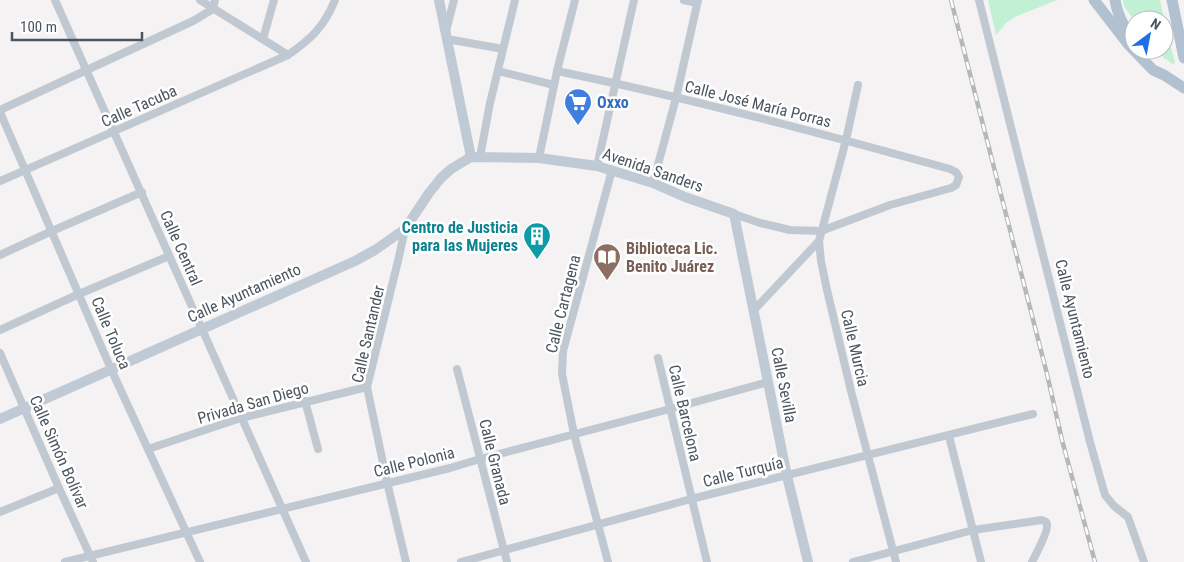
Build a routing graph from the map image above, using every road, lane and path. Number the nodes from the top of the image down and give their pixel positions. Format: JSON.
{"nodes":[{"id":1,"x":55,"y":0,"type":"edge"},
{"id":2,"x":200,"y":0,"type":"edge"},
{"id":3,"x":215,"y":0,"type":"edge"},
{"id":4,"x":274,"y":0,"type":"edge"},
{"id":5,"x":335,"y":0,"type":"edge"},
{"id":6,"x":439,"y":0,"type":"edge"},
{"id":7,"x":454,"y":0,"type":"edge"},
{"id":8,"x":514,"y":0,"type":"edge"},
{"id":9,"x":575,"y":0,"type":"edge"},
{"id":10,"x":634,"y":0,"type":"edge"},
{"id":11,"x":684,"y":0,"type":"edge"},
{"id":12,"x":978,"y":0,"type":"edge"},
{"id":13,"x":1094,"y":0,"type":"edge"},
{"id":14,"x":1102,"y":0,"type":"edge"},
{"id":15,"x":1115,"y":0,"type":"edge"},
{"id":16,"x":1172,"y":0,"type":"edge"},
{"id":17,"x":697,"y":1,"type":"edge"},
{"id":18,"x":213,"y":9,"type":"junction"},
{"id":19,"x":1124,"y":25,"type":"edge"},
{"id":20,"x":1124,"y":26,"type":"edge"},
{"id":21,"x":447,"y":35,"type":"junction"},
{"id":22,"x":264,"y":39,"type":"junction"},
{"id":23,"x":503,"y":49,"type":"junction"},
{"id":24,"x":288,"y":55,"type":"junction"},
{"id":25,"x":1184,"y":58,"type":"edge"},
{"id":26,"x":1150,"y":60,"type":"edge"},
{"id":27,"x":86,"y":69,"type":"junction"},
{"id":28,"x":498,"y":70,"type":"junction"},
{"id":29,"x":557,"y":71,"type":"junction"},
{"id":30,"x":1164,"y":75,"type":"junction"},
{"id":31,"x":615,"y":83,"type":"junction"},
{"id":32,"x":554,"y":85,"type":"junction"},
{"id":33,"x":858,"y":85,"type":"dead end"},
{"id":34,"x":1184,"y":88,"type":"edge"},
{"id":35,"x":676,"y":98,"type":"junction"},
{"id":36,"x":0,"y":111,"type":"edge"},
{"id":37,"x":114,"y":131,"type":"junction"},
{"id":38,"x":846,"y":140,"type":"junction"},
{"id":39,"x":476,"y":157,"type":"junction"},
{"id":40,"x":539,"y":158,"type":"junction"},
{"id":41,"x":598,"y":166,"type":"junction"},
{"id":42,"x":26,"y":170,"type":"junction"},
{"id":43,"x":612,"y":170,"type":"junction"},
{"id":44,"x":0,"y":181,"type":"edge"},
{"id":45,"x":653,"y":183,"type":"junction"},
{"id":46,"x":142,"y":192,"type":"junction"},
{"id":47,"x":734,"y":214,"type":"junction"},
{"id":48,"x":405,"y":229,"type":"junction"},
{"id":49,"x":821,"y":230,"type":"junction"},
{"id":50,"x":52,"y":231,"type":"junction"},
{"id":51,"x":819,"y":240,"type":"junction"},
{"id":52,"x":0,"y":255,"type":"edge"},
{"id":53,"x":169,"y":256,"type":"junction"},
{"id":54,"x":79,"y":294,"type":"junction"},
{"id":55,"x":754,"y":310,"type":"junction"},
{"id":56,"x":202,"y":328,"type":"junction"},
{"id":57,"x":0,"y":330,"type":"edge"},
{"id":58,"x":0,"y":353,"type":"edge"},
{"id":59,"x":658,"y":358,"type":"dead end"},
{"id":60,"x":111,"y":369,"type":"junction"},
{"id":61,"x":457,"y":369,"type":"dead end"},
{"id":62,"x":768,"y":382,"type":"junction"},
{"id":63,"x":367,"y":387,"type":"junction"},
{"id":64,"x":305,"y":402,"type":"junction"},
{"id":65,"x":25,"y":408,"type":"junction"},
{"id":66,"x":670,"y":410,"type":"junction"},
{"id":67,"x":1034,"y":414,"type":"dead end"},
{"id":68,"x":241,"y":418,"type":"junction"},
{"id":69,"x":0,"y":419,"type":"edge"},
{"id":70,"x":574,"y":434,"type":"junction"},
{"id":71,"x":949,"y":436,"type":"junction"},
{"id":72,"x":148,"y":449,"type":"junction"},
{"id":73,"x":318,"y":449,"type":"dead end"},
{"id":74,"x":869,"y":456,"type":"junction"},
{"id":75,"x":480,"y":459,"type":"junction"},
{"id":76,"x":787,"y":476,"type":"junction"},
{"id":77,"x":387,"y":482,"type":"junction"},
{"id":78,"x":59,"y":488,"type":"junction"},
{"id":79,"x":691,"y":500,"type":"junction"},
{"id":80,"x":282,"y":509,"type":"junction"},
{"id":81,"x":0,"y":512,"type":"edge"},
{"id":82,"x":598,"y":525,"type":"junction"},
{"id":83,"x":973,"y":530,"type":"junction"},
{"id":84,"x":186,"y":532,"type":"junction"},
{"id":85,"x":504,"y":551,"type":"junction"},
{"id":86,"x":894,"y":551,"type":"junction"},
{"id":87,"x":92,"y":559,"type":"edge"},
{"id":88,"x":65,"y":562,"type":"edge"},
{"id":89,"x":200,"y":562,"type":"edge"},
{"id":90,"x":306,"y":562,"type":"edge"},
{"id":91,"x":406,"y":562,"type":"edge"},
{"id":92,"x":461,"y":562,"type":"edge"},
{"id":93,"x":506,"y":562,"type":"edge"},
{"id":94,"x":608,"y":562,"type":"edge"},
{"id":95,"x":707,"y":562,"type":"edge"},
{"id":96,"x":808,"y":562,"type":"edge"},
{"id":97,"x":853,"y":562,"type":"edge"},
{"id":98,"x":896,"y":562,"type":"edge"},
{"id":99,"x":981,"y":562,"type":"edge"},
{"id":100,"x":1032,"y":562,"type":"edge"},
{"id":101,"x":1144,"y":562,"type":"edge"}],
"edges":[{"from":1,"to":27,"type":"street","name":"Calle Central"},
{"from":2,"to":18,"type":"street"},
{"from":3,"to":18,"type":"street"},
{"from":4,"to":22,"type":"street"},
{"from":5,"to":24,"type":"street","name":"Calle Tacuba"},
{"from":6,"to":21,"type":"main road"},
{"from":7,"to":21,"type":"street"},
{"from":8,"to":23,"type":"street"},
{"from":9,"to":29,"type":"street"},
{"from":10,"to":31,"type":"street"},
{"from":11,"to":17,"type":"street"},
{"from":12,"to":101,"type":"street","name":"Calle Ayuntamiento"},
{"from":13,"to":30,"type":"main road"},
{"from":14,"to":20,"type":"main road"},
{"from":15,"to":19,"type":"main road"},
{"from":16,"to":25,"type":"main road"},
{"from":17,"to":35,"type":"street"},
{"from":18,"to":22,"type":"street"},
{"from":18,"to":27,"type":"street"},
{"from":21,"to":23,"type":"street"},
{"from":21,"to":39,"type":"main road"},
{"from":22,"to":24,"type":"street"},
{"from":23,"to":28,"type":"street"},
{"from":24,"to":37,"type":"street","name":"Calle Tacuba"},
{"from":26,"to":30,"type":"main road"},
{"from":27,"to":36,"type":"street"},
{"from":27,"to":37,"type":"street","name":"Calle Central"},
{"from":28,"to":32,"type":"street"},
{"from":28,"to":39,"type":"street"},
{"from":29,"to":31,"type":"street","name":"Calle José María Porras"},
{"from":29,"to":32,"type":"street"},
{"from":30,"to":34,"type":"main road"},
{"from":31,"to":35,"type":"street","name":"Calle José María Porras"},
{"from":31,"to":41,"type":"street"},
{"from":32,"to":40,"type":"street"},
{"from":33,"to":38,"type":"street","name":"Calle Murcia"},
{"from":35,"to":38,"type":"street","name":"Calle José María Porras"},
{"from":35,"to":45,"type":"street"},
{"from":36,"to":42,"type":"street","name":"Calle Toluca"},
{"from":37,"to":42,"type":"street","name":"Calle Tacuba"},
{"from":37,"to":46,"type":"street","name":"Calle Central"},
{"from":38,"to":49,"type":"street","name":"Calle Murcia"},
{"from":38,"to":49,"type":"street","name":"Calle José María Porras"},
{"from":39,"to":40,"type":"main road","name":"Avenida Sanders"},
{"from":39,"to":48,"type":"main road","name":"Calle Ayuntamiento"},
{"from":40,"to":41,"type":"main road","name":"Avenida Sanders"},
{"from":41,"to":43,"type":"main road","name":"Avenida Sanders"},
{"from":42,"to":44,"type":"street","name":"Calle Tacuba"},
{"from":42,"to":50,"type":"street","name":"Calle Toluca"},
{"from":43,"to":45,"type":"main road","name":"Avenida Sanders"},
{"from":43,"to":70,"type":"street","name":"Calle Cartagena"},
{"from":45,"to":47,"type":"main road","name":"Avenida Sanders"},
{"from":46,"to":50,"type":"street"},
{"from":46,"to":53,"type":"street","name":"Calle Central"},
{"from":47,"to":49,"type":"street"},
{"from":47,"to":55,"type":"main road","name":"Calle Sevilla"},
{"from":48,"to":56,"type":"main road","name":"Calle Ayuntamiento"},
{"from":48,"to":63,"type":"street","name":"Calle Santander"},
{"from":49,"to":51,"type":"street","name":"Calle Murcia"},
{"from":50,"to":52,"type":"street"},
{"from":50,"to":54,"type":"street","name":"Calle Toluca"},
{"from":51,"to":55,"type":"street"},
{"from":51,"to":74,"type":"street","name":"Calle Murcia"},
{"from":53,"to":54,"type":"street"},
{"from":53,"to":56,"type":"street","name":"Calle Central"},
{"from":54,"to":57,"type":"street"},
{"from":54,"to":60,"type":"street","name":"Calle Toluca"},
{"from":55,"to":62,"type":"main road","name":"Calle Sevilla"},
{"from":56,"to":60,"type":"main road","name":"Calle Ayuntamiento"},
{"from":56,"to":68,"type":"street","name":"Calle Central"},
{"from":58,"to":65,"type":"street","name":"Calle Simón Bolívar"},
{"from":59,"to":66,"type":"street","name":"Calle Barcelona"},
{"from":60,"to":65,"type":"main road","name":"Calle Ayuntamiento"},
{"from":60,"to":72,"type":"street","name":"Calle Toluca"},
{"from":61,"to":75,"type":"street","name":"Calle Granada"},
{"from":62,"to":66,"type":"street","name":"Calle Polonia"},
{"from":62,"to":76,"type":"main road","name":"Calle Sevilla"},
{"from":63,"to":64,"type":"street","name":"Privada San Diego"},
{"from":63,"to":77,"type":"street","name":"Calle Santander"},
{"from":64,"to":68,"type":"street","name":"Privada San Diego"},
{"from":64,"to":73,"type":"street"},
{"from":65,"to":69,"type":"main road","name":"Calle Ayuntamiento"},
{"from":65,"to":78,"type":"street","name":"Calle Simón Bolívar"},
{"from":66,"to":70,"type":"street","name":"Calle Polonia"},
{"from":66,"to":79,"type":"street","name":"Calle Barcelona"},
{"from":67,"to":71,"type":"street","name":"Calle Turquía"},
{"from":68,"to":72,"type":"street","name":"Privada San Diego"},
{"from":68,"to":80,"type":"street","name":"Calle Central"},
{"from":70,"to":75,"type":"street","name":"Calle Polonia"},
{"from":70,"to":82,"type":"street","name":"Calle Cartagena"},
{"from":71,"to":74,"type":"street","name":"Calle Turquía"},
{"from":71,"to":83,"type":"street"},
{"from":72,"to":84,"type":"street","name":"Calle Toluca"},
{"from":74,"to":76,"type":"street","name":"Calle Turquía"},
{"from":74,"to":86,"type":"street","name":"Calle Murcia"},
{"from":75,"to":77,"type":"street","name":"Calle Polonia"},
{"from":75,"to":85,"type":"street","name":"Calle Granada"},
{"from":76,"to":79,"type":"street","name":"Calle Turquía"},
{"from":76,"to":96,"type":"main road","name":"Calle Sevilla"},
{"from":77,"to":80,"type":"street","name":"Calle Polonia"},
{"from":77,"to":91,"type":"street","name":"Calle Santander"},
{"from":78,"to":81,"type":"street"},
{"from":78,"to":87,"type":"street","name":"Calle Simón Bolívar"},
{"from":79,"to":82,"type":"street","name":"Calle Turquía"},
{"from":79,"to":95,"type":"street","name":"Calle Barcelona"},
{"from":80,"to":84,"type":"street","name":"Calle Polonia"},
{"from":80,"to":90,"type":"street","name":"Calle Central"},
{"from":82,"to":85,"type":"street","name":"Calle Turquía"},
{"from":82,"to":94,"type":"street","name":"Calle Cartagena"},
{"from":83,"to":86,"type":"street"},
{"from":83,"to":99,"type":"street"},
{"from":83,"to":100,"type":"street"},
{"from":84,"to":87,"type":"street","name":"Calle Polonia"},
{"from":84,"to":89,"type":"street","name":"Calle Toluca"},
{"from":85,"to":92,"type":"street","name":"Calle Turquía"},
{"from":85,"to":93,"type":"street","name":"Calle Granada"},
{"from":86,"to":97,"type":"street"},
{"from":86,"to":98,"type":"street","name":"Calle Murcia"},
{"from":87,"to":88,"type":"street","name":"Calle Polonia"}]}
